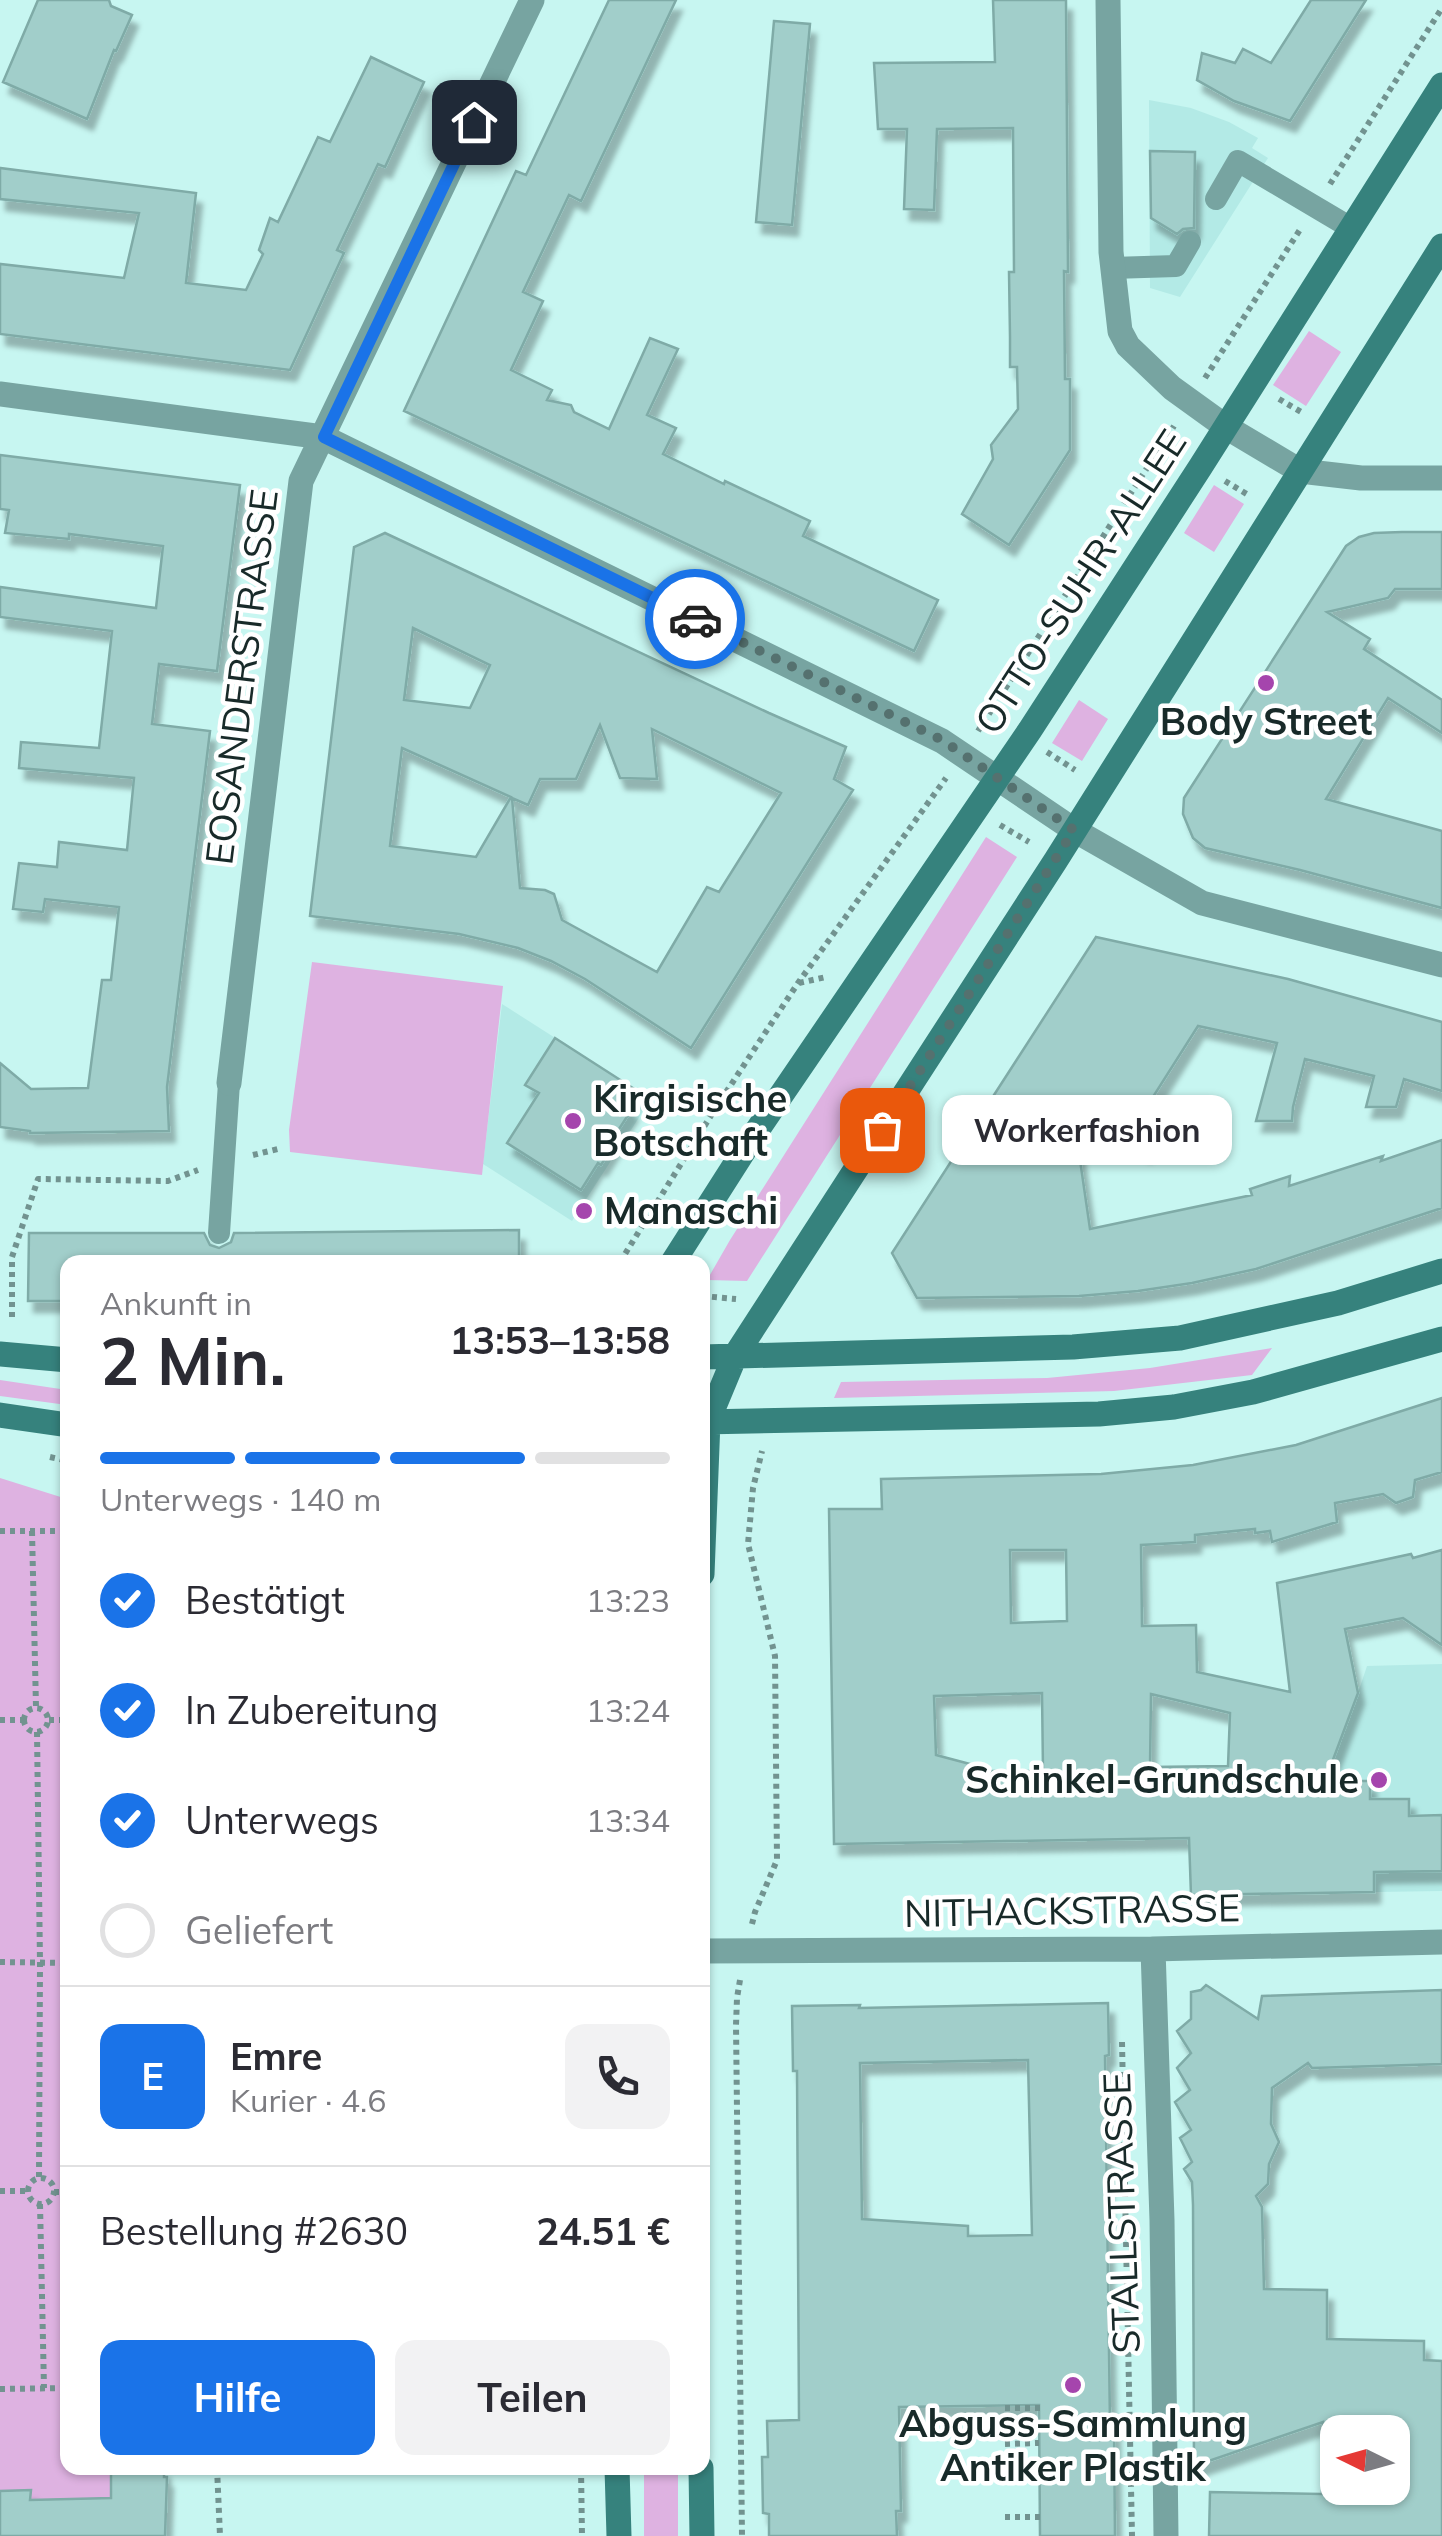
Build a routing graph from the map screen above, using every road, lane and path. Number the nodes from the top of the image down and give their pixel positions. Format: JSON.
{"nodes":[{"id":1,"x":532,"y":0,"type":"edge"},
{"id":2,"x":1108,"y":0,"type":"edge"},
{"id":3,"x":1442,"y":85,"type":"edge"},
{"id":4,"x":1216,"y":199,"type":"dead end"},
{"id":5,"x":1351,"y":228,"type":"junction"},
{"id":6,"x":1190,"y":242,"type":"dead end"},
{"id":7,"x":1442,"y":246,"type":"edge"},
{"id":8,"x":1112,"y":268,"type":"junction"},
{"id":9,"x":1269,"y":392,"type":"dead end"},
{"id":10,"x":0,"y":394,"type":"edge"},
{"id":11,"x":1184,"y":411,"type":"dead end"},
{"id":12,"x":1304,"y":414,"type":"dead end"},
{"id":13,"x":1226,"y":426,"type":"junction"},
{"id":14,"x":324,"y":437,"type":"junction"},
{"id":15,"x":1300,"y":471,"type":"junction"},
{"id":16,"x":1216,"y":476,"type":"dead end"},
{"id":17,"x":1442,"y":478,"type":"edge"},
{"id":18,"x":1250,"y":496,"type":"dead end"},
{"id":19,"x":974,"y":736,"type":"dead end"},
{"id":20,"x":1040,"y":748,"type":"dead end"},
{"id":21,"x":954,"y":767,"type":"dead end"},
{"id":22,"x":1076,"y":770,"type":"dead end"},
{"id":23,"x":998,"y":778,"type":"junction"},
{"id":24,"x":994,"y":821,"type":"dead end"},
{"id":25,"x":1074,"y":830,"type":"junction"},
{"id":26,"x":1029,"y":842,"type":"dead end"},
{"id":27,"x":1442,"y":965,"type":"edge"},
{"id":28,"x":228,"y":1083,"type":"joint"},
{"id":29,"x":168,"y":1181,"type":"dead end"},
{"id":30,"x":218,"y":1233,"type":"dead end"},
{"id":31,"x":624,"y":1255,"type":"edge"},
{"id":32,"x":677,"y":1255,"type":"edge"},
{"id":33,"x":1442,"y":1271,"type":"edge"},
{"id":34,"x":710,"y":1297,"type":"edge"},
{"id":35,"x":738,"y":1299,"type":"dead end"},
{"id":36,"x":12,"y":1317,"type":"dead end"},
{"id":37,"x":1442,"y":1339,"type":"edge"},
{"id":38,"x":0,"y":1354,"type":"edge"},
{"id":39,"x":710,"y":1356,"type":"edge"},
{"id":40,"x":735,"y":1356,"type":"junction"},
{"id":41,"x":60,"y":1359,"type":"edge"},
{"id":42,"x":710,"y":1410,"type":"edge"},
{"id":43,"x":0,"y":1415,"type":"edge"},
{"id":44,"x":710,"y":1421,"type":"edge"},
{"id":45,"x":60,"y":1424,"type":"edge"},
{"id":46,"x":752,"y":1504,"type":"dead end"},
{"id":47,"x":0,"y":1531,"type":"edge"},
{"id":48,"x":32,"y":1531,"type":"junction"},
{"id":49,"x":60,"y":1531,"type":"edge"},
{"id":50,"x":36,"y":1707,"type":"junction"},
{"id":51,"x":0,"y":1720,"type":"edge"},
{"id":52,"x":24,"y":1720,"type":"junction"},
{"id":53,"x":49,"y":1720,"type":"junction"},
{"id":54,"x":60,"y":1720,"type":"edge"},
{"id":55,"x":37,"y":1732,"type":"junction"},
{"id":56,"x":754,"y":1912,"type":"dead end"},
{"id":57,"x":1442,"y":1942,"type":"edge"},
{"id":58,"x":1153,"y":1949,"type":"junction"},
{"id":59,"x":710,"y":1951,"type":"edge"},
{"id":60,"x":0,"y":1962,"type":"edge"},
{"id":61,"x":40,"y":1963,"type":"junction"},
{"id":62,"x":60,"y":1963,"type":"edge"},
{"id":63,"x":736,"y":2025,"type":"dead end"},
{"id":64,"x":1122,"y":2042,"type":"dead end"},
{"id":65,"x":39,"y":2178,"type":"junction"},
{"id":66,"x":0,"y":2191,"type":"edge"},
{"id":67,"x":28,"y":2191,"type":"junction"},
{"id":68,"x":54,"y":2192,"type":"junction"},
{"id":69,"x":60,"y":2192,"type":"edge"},
{"id":70,"x":40,"y":2204,"type":"junction"},
{"id":71,"x":44,"y":2388,"type":"junction"},
{"id":72,"x":60,"y":2388,"type":"edge"},
{"id":73,"x":0,"y":2389,"type":"edge"},
{"id":74,"x":1005,"y":2408,"type":"dead end"},
{"id":75,"x":1041,"y":2408,"type":"dead end"},
{"id":76,"x":1005,"y":2444,"type":"dead end"},
{"id":77,"x":1039,"y":2444,"type":"dead end"},
{"id":78,"x":217,"y":2475,"type":"edge"},
{"id":79,"x":581,"y":2475,"type":"edge"},
{"id":80,"x":618,"y":2475,"type":"edge"},
{"id":81,"x":701,"y":2475,"type":"edge"},
{"id":82,"x":1005,"y":2517,"type":"dead end"},
{"id":83,"x":1040,"y":2517,"type":"dead end"},
{"id":84,"x":220,"y":2536,"type":"edge"},
{"id":85,"x":582,"y":2536,"type":"edge"},
{"id":86,"x":619,"y":2536,"type":"edge"},
{"id":87,"x":702,"y":2536,"type":"edge"},
{"id":88,"x":742,"y":2536,"type":"edge"},
{"id":89,"x":1132,"y":2536,"type":"edge"},
{"id":90,"x":1166,"y":2536,"type":"edge"}],
"edges":[{"from":1,"to":14,"type":"street","name":"EOSANDERSTRASSE"},
{"from":2,"to":8,"type":"street"},
{"from":3,"to":5,"type":"main road","name":"OTTO-SUHR-ALLEE"},
{"from":4,"to":5,"type":"lane"},
{"from":5,"to":13,"type":"main road","name":"OTTO-SUHR-ALLEE"},
{"from":6,"to":8,"type":"lane"},
{"from":7,"to":15,"type":"main road"},
{"from":8,"to":13,"type":"street"},
{"from":9,"to":12,"type":"path"},
{"from":10,"to":14,"type":"street"},
{"from":11,"to":19,"type":"path"},
{"from":13,"to":15,"type":"street"},
{"from":13,"to":23,"type":"main road","name":"OTTO-SUHR-ALLEE"},
{"from":14,"to":23,"type":"street"},
{"from":14,"to":28,"type":"street","name":"EOSANDERSTRASSE"},
{"from":15,"to":17,"type":"street"},
{"from":15,"to":25,"type":"main road"},
{"from":16,"to":18,"type":"path"},
{"from":20,"to":22,"type":"path"},
{"from":21,"to":31,"type":"path"},
{"from":23,"to":25,"type":"street"},
{"from":23,"to":32,"type":"main road","name":"OTTO-SUHR-ALLEE"},
{"from":24,"to":26,"type":"path"},
{"from":25,"to":27,"type":"street"},
{"from":25,"to":40,"type":"main road"},
{"from":28,"to":30,"type":"lane","name":"EOSANDERSTRASSE"},
{"from":29,"to":36,"type":"path"},
{"from":33,"to":40,"type":"main road"},
{"from":34,"to":35,"type":"path"},
{"from":37,"to":44,"type":"main road"},
{"from":38,"to":41,"type":"main road"},
{"from":39,"to":40,"type":"main road"},
{"from":40,"to":42,"type":"main road"},
{"from":43,"to":45,"type":"main road"},
{"from":46,"to":56,"type":"path"},
{"from":47,"to":48,"type":"path"},
{"from":48,"to":49,"type":"path"},
{"from":48,"to":50,"type":"path"},
{"from":50,"to":52,"type":"path"},
{"from":50,"to":53,"type":"path"},
{"from":51,"to":52,"type":"path"},
{"from":52,"to":55,"type":"path"},
{"from":53,"to":54,"type":"path"},
{"from":53,"to":55,"type":"path"},
{"from":55,"to":61,"type":"path"},
{"from":57,"to":58,"type":"street","name":"NITHACKSTRASSE"},
{"from":58,"to":59,"type":"street","name":"NITHACKSTRASSE"},
{"from":58,"to":90,"type":"street","name":"STALLSTRASSE"},
{"from":60,"to":61,"type":"path"},
{"from":61,"to":62,"type":"path"},
{"from":61,"to":65,"type":"path"},
{"from":63,"to":88,"type":"path"},
{"from":64,"to":89,"type":"path"},
{"from":65,"to":67,"type":"path"},
{"from":65,"to":68,"type":"path"},
{"from":66,"to":67,"type":"path"},
{"from":67,"to":70,"type":"path"},
{"from":68,"to":69,"type":"path"},
{"from":68,"to":70,"type":"path"},
{"from":70,"to":71,"type":"path"},
{"from":71,"to":72,"type":"path"},
{"from":71,"to":73,"type":"path"},
{"from":74,"to":75,"type":"path"},
{"from":76,"to":77,"type":"path"},
{"from":78,"to":84,"type":"path"},
{"from":79,"to":85,"type":"path"},
{"from":80,"to":86,"type":"main road"},
{"from":81,"to":87,"type":"main road"},
{"from":82,"to":83,"type":"path"}]}
